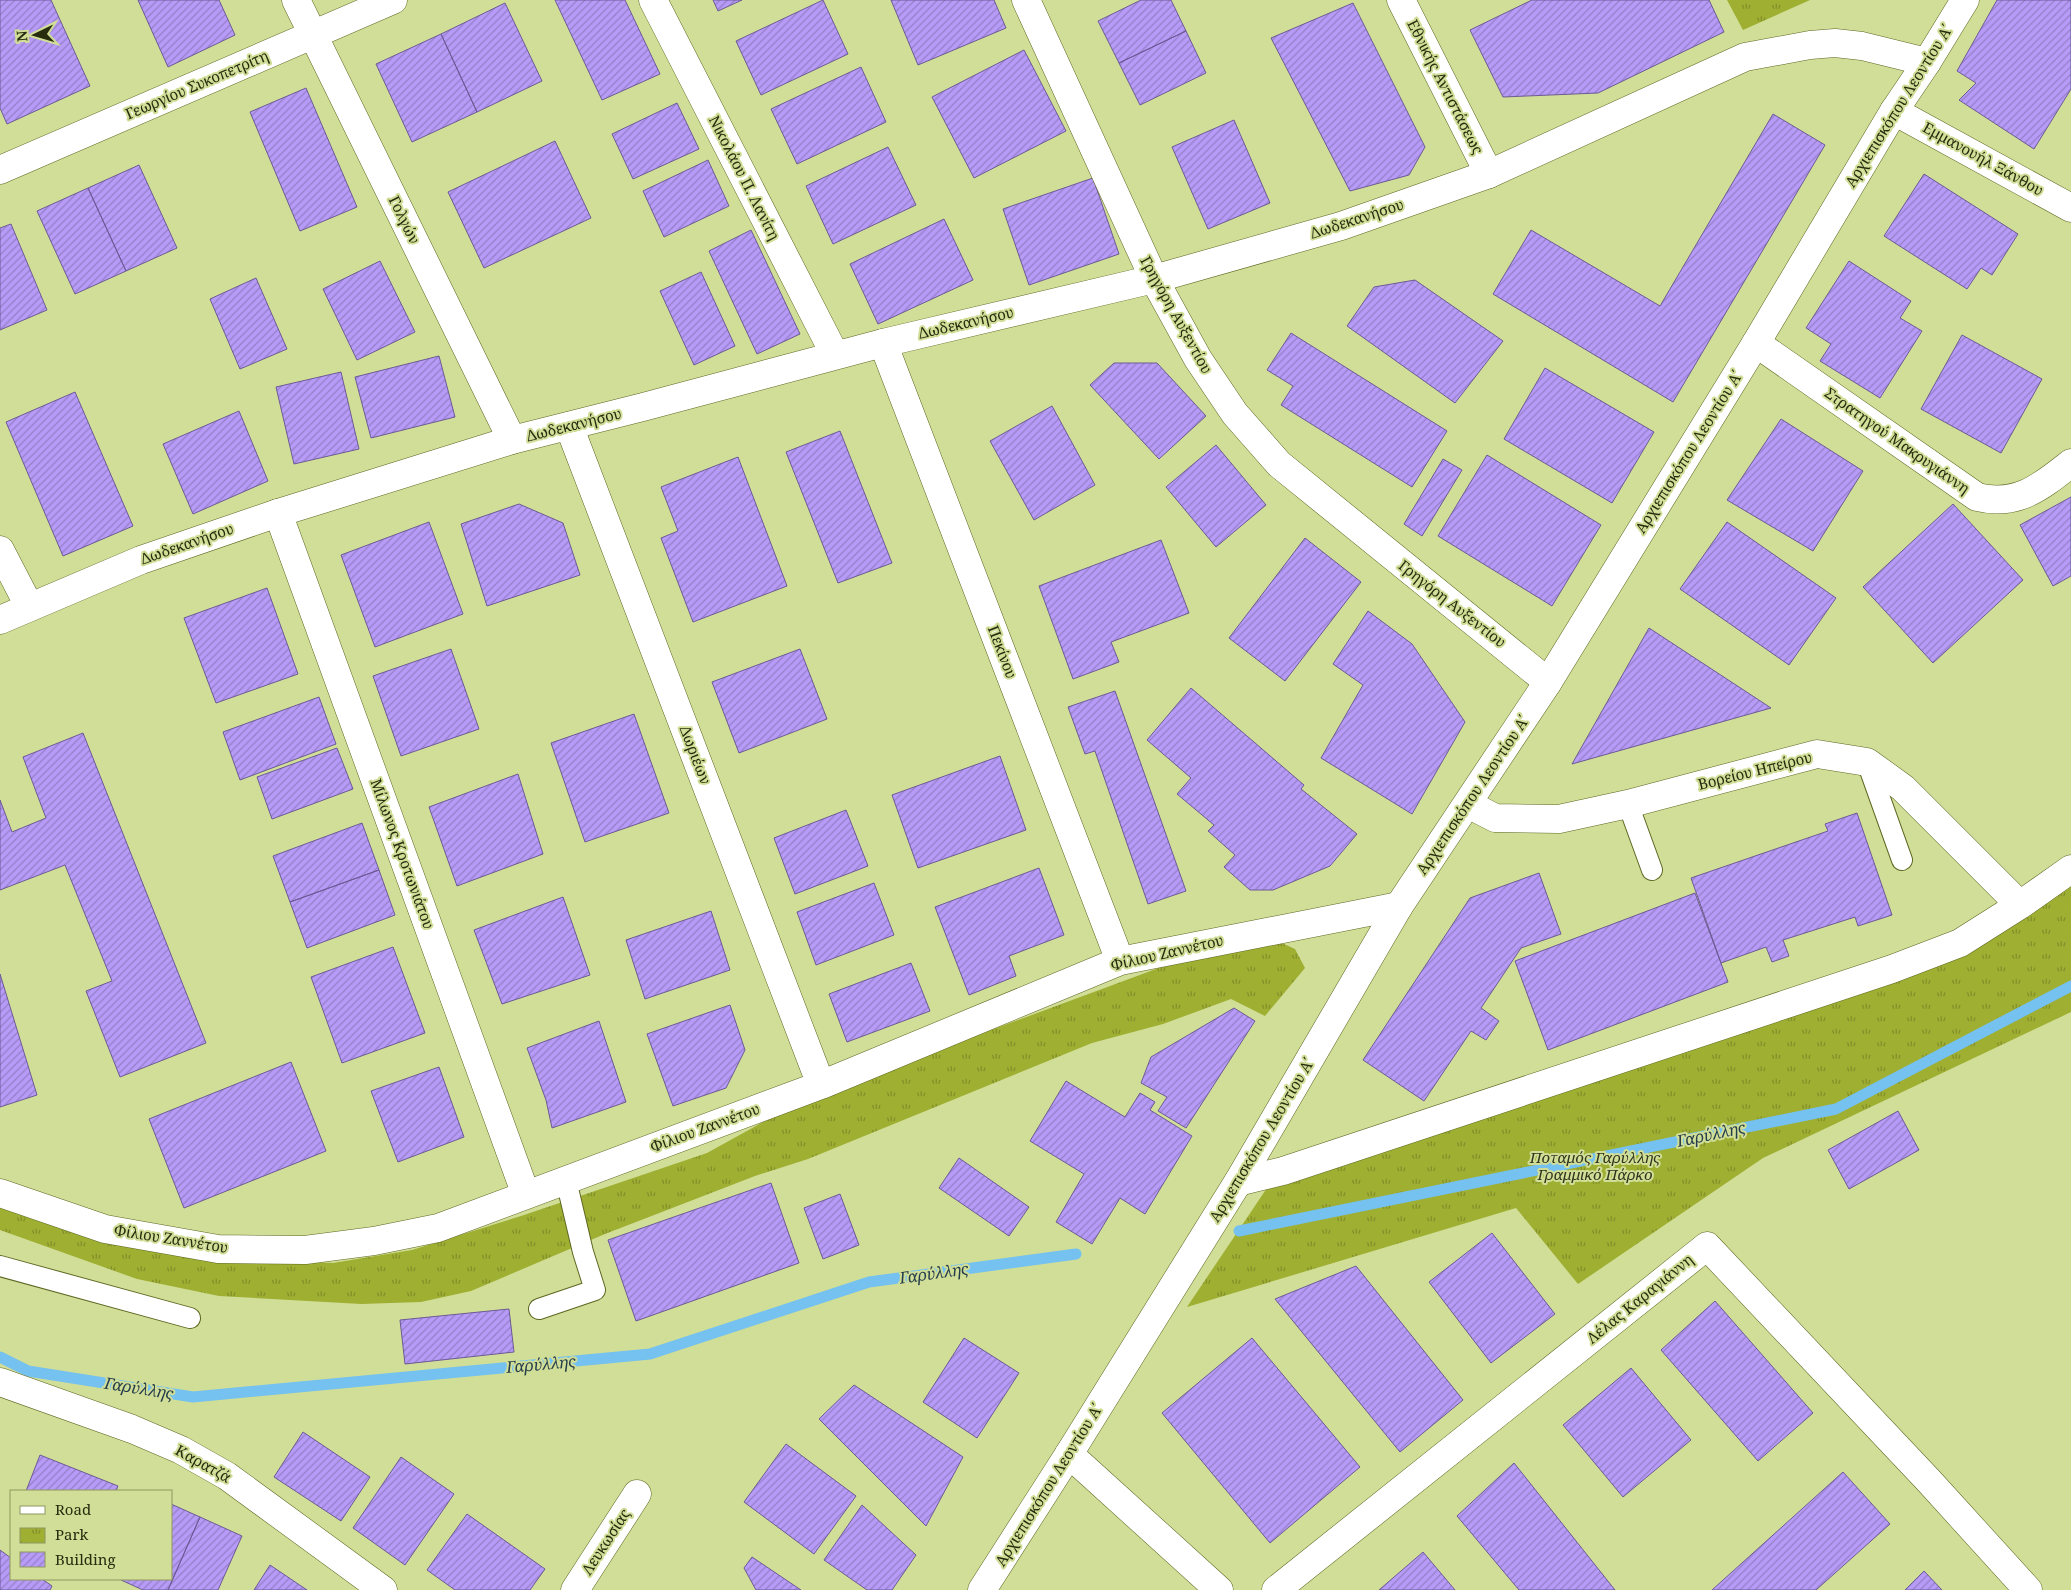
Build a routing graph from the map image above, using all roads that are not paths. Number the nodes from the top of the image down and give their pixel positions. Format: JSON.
{"nodes":[{"id":1,"x":296,"y":0,"type":"edge"},
{"id":2,"x":393,"y":0,"type":"edge"},
{"id":3,"x":653,"y":0,"type":"edge"},
{"id":4,"x":1026,"y":0,"type":"edge"},
{"id":5,"x":1401,"y":0,"type":"edge"},
{"id":6,"x":1965,"y":0,"type":"edge"},
{"id":7,"x":313,"y":36,"type":"junction"},
{"id":8,"x":1928,"y":62,"type":"junction"},
{"id":9,"x":1894,"y":111,"type":"junction"},
{"id":10,"x":0,"y":170,"type":"edge"},
{"id":11,"x":1489,"y":174,"type":"junction"},
{"id":12,"x":2071,"y":208,"type":"edge"},
{"id":13,"x":1154,"y":279,"type":"junction"},
{"id":14,"x":883,"y":343,"type":"junction"},
{"id":15,"x":1756,"y":343,"type":"junction"},
{"id":16,"x":834,"y":355,"type":"junction"},
{"id":17,"x":569,"y":426,"type":"junction"},
{"id":18,"x":512,"y":440,"type":"junction"},
{"id":19,"x":2071,"y":464,"type":"edge"},
{"id":20,"x":278,"y":513,"type":"junction"},
{"id":21,"x":0,"y":550,"type":"edge"},
{"id":22,"x":29,"y":606,"type":"junction"},
{"id":23,"x":0,"y":620,"type":"edge"},
{"id":24,"x":1548,"y":682,"type":"junction"},
{"id":25,"x":1867,"y":762,"type":"junction"},
{"id":26,"x":1468,"y":804,"type":"junction"},
{"id":27,"x":1628,"y":804,"type":"junction"},
{"id":28,"x":1902,"y":860,"type":"dead end"},
{"id":29,"x":2071,"y":869,"type":"edge"},
{"id":30,"x":1652,"y":870,"type":"dead end"},
{"id":31,"x":2020,"y":905,"type":"junction"},
{"id":32,"x":1399,"y":906,"type":"junction"},
{"id":33,"x":1120,"y":961,"type":"junction"},
{"id":34,"x":821,"y":1085,"type":"junction"},
{"id":35,"x":566,"y":1180,"type":"junction"},
{"id":36,"x":1238,"y":1182,"type":"junction"},
{"id":37,"x":0,"y":1193,"type":"edge"},
{"id":38,"x":526,"y":1195,"type":"junction"},
{"id":39,"x":0,"y":1266,"type":"edge"},
{"id":40,"x":539,"y":1309,"type":"dead end"},
{"id":41,"x":190,"y":1318,"type":"dead end"},
{"id":42,"x":0,"y":1382,"type":"edge"},
{"id":43,"x":1069,"y":1454,"type":"junction"},
{"id":44,"x":637,"y":1494,"type":"dead end"},
{"id":45,"x":383,"y":1590,"type":"edge"},
{"id":46,"x":575,"y":1590,"type":"edge"},
{"id":47,"x":982,"y":1590,"type":"edge"},
{"id":48,"x":1218,"y":1590,"type":"edge"},
{"id":49,"x":1276,"y":1590,"type":"edge"},
{"id":50,"x":2028,"y":1590,"type":"edge"}],
"edges":[{"from":1,"to":7,"type":"street","name":"Γολγών"},
{"from":2,"to":7,"type":"street","name":"Γεωργίου Συκοπετρίτη"},
{"from":3,"to":16,"type":"street","name":"Νικολάου Π. Λανίτη"},
{"from":4,"to":13,"type":"street","name":"Γρηγόρη Αυξεντίου"},
{"from":5,"to":11,"type":"street","name":"Εθνικής Αντιστάσεως"},
{"from":6,"to":8,"type":"street","name":"Αρχιεπισκόπου Λεοντίου Α΄"},
{"from":7,"to":10,"type":"street","name":"Γεωργίου Συκοπετρίτη"},
{"from":7,"to":18,"type":"street","name":"Γολγών"},
{"from":8,"to":9,"type":"street","name":"Αρχιεπισκόπου Λεοντίου Α΄"},
{"from":8,"to":11,"type":"street","name":"Δωδεκανήσου"},
{"from":9,"to":12,"type":"street","name":"Εμμανουήλ Ξάνθου"},
{"from":9,"to":15,"type":"street","name":"Αρχιεπισκόπου Λεοντίου Α΄"},
{"from":11,"to":13,"type":"street","name":"Δωδεκανήσου"},
{"from":13,"to":14,"type":"street","name":"Δωδεκανήσου"},
{"from":13,"to":24,"type":"street","name":"Γρηγόρη Αυξεντίου"},
{"from":14,"to":16,"type":"street","name":"Δωδεκανήσου"},
{"from":14,"to":33,"type":"street","name":"Πεκίνου"},
{"from":15,"to":19,"type":"street","name":"Στρατηγού Μακρυγιάννη"},
{"from":15,"to":24,"type":"street","name":"Αρχιεπισκόπου Λεοντίου Α΄"},
{"from":16,"to":17,"type":"street","name":"Δωδεκανήσου"},
{"from":17,"to":18,"type":"street","name":"Δωδεκανήσου"},
{"from":17,"to":34,"type":"street","name":"Δωριέων"},
{"from":18,"to":20,"type":"street","name":"Δωδεκανήσου"},
{"from":20,"to":22,"type":"street","name":"Δωδεκανήσου"},
{"from":20,"to":38,"type":"street","name":"Μίλωνος Κροτωνιάτου"},
{"from":21,"to":22,"type":"street"},
{"from":22,"to":23,"type":"street","name":"Δωδεκανήσου"},
{"from":24,"to":26,"type":"street","name":"Αρχιεπισκόπου Λεοντίου Α΄"},
{"from":25,"to":27,"type":"street","name":"Βορείου Ηπείρου"},
{"from":25,"to":28,"type":"lane"},
{"from":25,"to":31,"type":"street","name":"Βορείου Ηπείρου"},
{"from":26,"to":27,"type":"street","name":"Βορείου Ηπείρου"},
{"from":26,"to":32,"type":"street","name":"Αρχιεπισκόπου Λεοντίου Α΄"},
{"from":27,"to":30,"type":"lane"},
{"from":29,"to":31,"type":"street"},
{"from":31,"to":36,"type":"street"},
{"from":32,"to":33,"type":"street","name":"Φίλιου Ζαννέτου"},
{"from":32,"to":36,"type":"street","name":"Αρχιεπισκόπου Λεοντίου Α΄"},
{"from":33,"to":34,"type":"street","name":"Φίλιου Ζαννέτου"},
{"from":34,"to":35,"type":"street","name":"Φίλιου Ζαννέτου"},
{"from":35,"to":38,"type":"street","name":"Φίλιου Ζαννέτου"},
{"from":35,"to":40,"type":"lane"},
{"from":36,"to":43,"type":"street","name":"Αρχιεπισκόπου Λεοντίου Α΄"},
{"from":37,"to":38,"type":"street","name":"Φίλιου Ζαννέτου"},
{"from":39,"to":41,"type":"lane"},
{"from":42,"to":45,"type":"street","name":"Καρατζά"},
{"from":43,"to":47,"type":"street","name":"Αρχιεπισκόπου Λεοντίου Α΄"},
{"from":43,"to":48,"type":"street"},
{"from":44,"to":46,"type":"street","name":"Λευκωσίας"},
{"from":49,"to":50,"type":"street","name":"Λέλας Καραγιάννη"}]}
